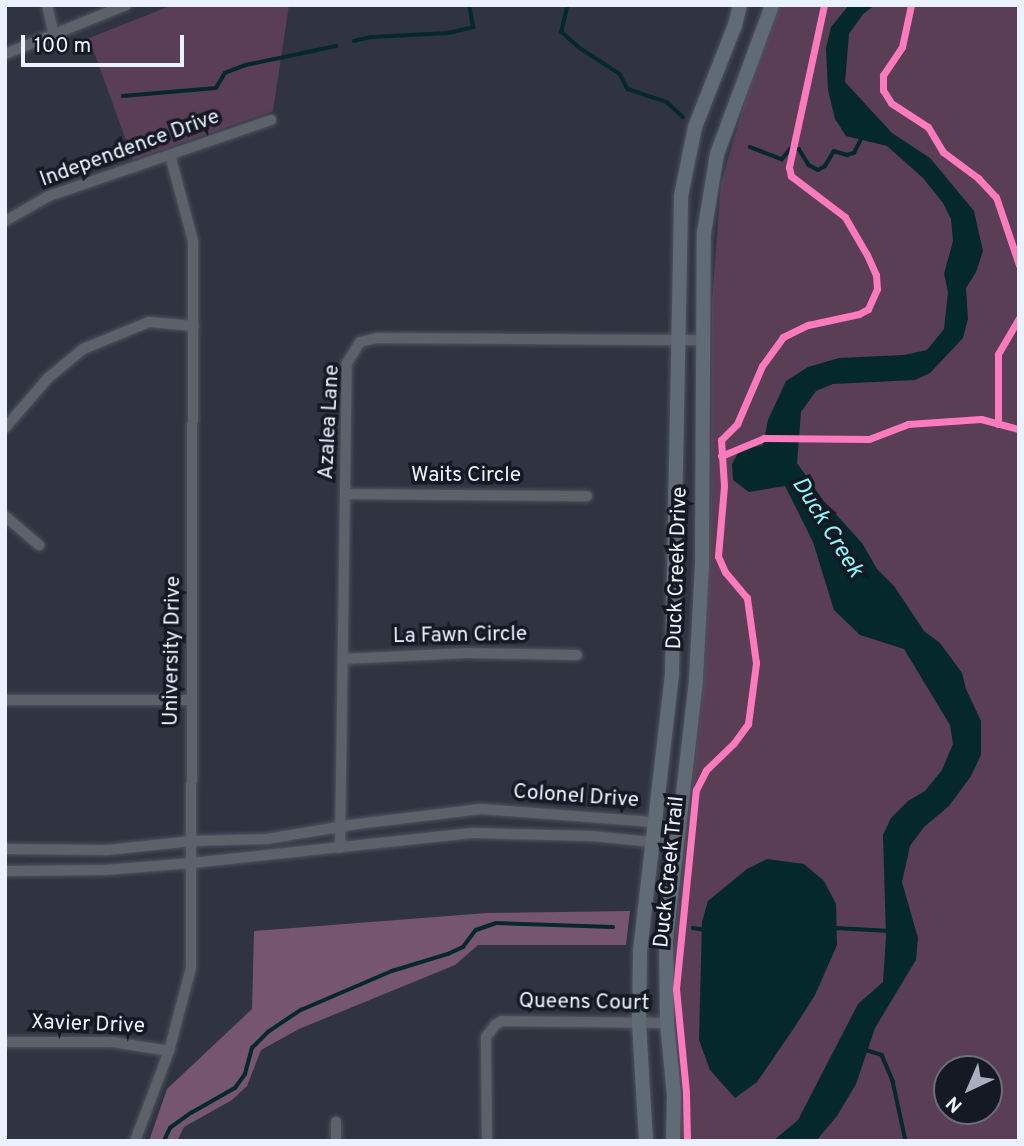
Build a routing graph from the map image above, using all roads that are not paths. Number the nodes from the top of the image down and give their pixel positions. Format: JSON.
{"nodes":[{"id":1,"x":47,"y":5,"type":"edge"},
{"id":2,"x":126,"y":5,"type":"edge"},
{"id":3,"x":740,"y":5,"type":"edge"},
{"id":4,"x":772,"y":5,"type":"edge"},
{"id":5,"x":53,"y":32,"type":"junction"},
{"id":6,"x":5,"y":54,"type":"edge"},
{"id":7,"x":271,"y":120,"type":"dead end"},
{"id":8,"x":170,"y":155,"type":"junction"},
{"id":9,"x":5,"y":221,"type":"edge"},
{"id":10,"x":194,"y":326,"type":"junction"},
{"id":11,"x":677,"y":340,"type":"junction"},
{"id":12,"x":702,"y":340,"type":"junction"},
{"id":13,"x":5,"y":428,"type":"edge"},
{"id":14,"x":345,"y":494,"type":"junction"},
{"id":15,"x":587,"y":496,"type":"dead end"},
{"id":16,"x":5,"y":516,"type":"edge"},
{"id":17,"x":40,"y":545,"type":"dead end"},
{"id":18,"x":577,"y":655,"type":"dead end"},
{"id":19,"x":343,"y":659,"type":"junction"},
{"id":20,"x":5,"y":700,"type":"edge"},
{"id":21,"x":191,"y":700,"type":"junction"},
{"id":22,"x":653,"y":822,"type":"junction"},
{"id":23,"x":341,"y":827,"type":"junction"},
{"id":24,"x":678,"y":836,"type":"junction"},
{"id":25,"x":193,"y":841,"type":"junction"},
{"id":26,"x":652,"y":842,"type":"junction"},
{"id":27,"x":341,"y":848,"type":"junction"},
{"id":28,"x":5,"y":849,"type":"edge"},
{"id":29,"x":192,"y":863,"type":"junction"},
{"id":30,"x":5,"y":871,"type":"edge"},
{"id":31,"x":667,"y":1023,"type":"junction"},
{"id":32,"x":639,"y":1024,"type":"junction"},
{"id":33,"x":5,"y":1042,"type":"edge"},
{"id":34,"x":169,"y":1051,"type":"junction"},
{"id":35,"x":336,"y":1122,"type":"dead end"},
{"id":36,"x":135,"y":1141,"type":"edge"},
{"id":37,"x":336,"y":1141,"type":"edge"},
{"id":38,"x":487,"y":1141,"type":"edge"},
{"id":39,"x":646,"y":1141,"type":"edge"},
{"id":40,"x":673,"y":1141,"type":"edge"}],
"edges":[{"from":1,"to":5,"type":"street"},
{"from":2,"to":5,"type":"street"},
{"from":3,"to":11,"type":"main road","name":"Duck Creek Drive"},
{"from":4,"to":12,"type":"main road","name":"Duck Creek Drive"},
{"from":5,"to":6,"type":"street"},
{"from":7,"to":8,"type":"street","name":"Independence Drive"},
{"from":8,"to":9,"type":"street","name":"Independence Drive"},
{"from":8,"to":10,"type":"street","name":"University Drive"},
{"from":10,"to":13,"type":"street"},
{"from":10,"to":21,"type":"street","name":"University Drive"},
{"from":11,"to":12,"type":"street","name":"Azalea Lane"},
{"from":11,"to":14,"type":"street","name":"Azalea Lane"},
{"from":11,"to":22,"type":"main road","name":"Duck Creek Drive"},
{"from":12,"to":24,"type":"main road","name":"Duck Creek Drive"},
{"from":14,"to":15,"type":"street","name":"Waits Circle"},
{"from":14,"to":19,"type":"street","name":"Azalea Lane"},
{"from":16,"to":17,"type":"street"},
{"from":18,"to":19,"type":"street","name":"La Fawn Circle"},
{"from":19,"to":23,"type":"street","name":"Azalea Lane"},
{"from":20,"to":21,"type":"street"},
{"from":21,"to":25,"type":"street","name":"University Drive"},
{"from":22,"to":23,"type":"street","name":"Colonel Drive"},
{"from":22,"to":24,"type":"street","name":"Colonel Drive"},
{"from":22,"to":26,"type":"main road","name":"Duck Creek Drive"},
{"from":23,"to":25,"type":"street","name":"Colonel Drive"},
{"from":23,"to":27,"type":"street","name":"Azalea Lane"},
{"from":24,"to":26,"type":"street","name":"Colonel Drive"},
{"from":24,"to":31,"type":"main road","name":"Duck Creek Drive"},
{"from":25,"to":28,"type":"street","name":"Colonel Drive"},
{"from":25,"to":29,"type":"street","name":"University Drive"},
{"from":26,"to":27,"type":"street","name":"Colonel Drive"},
{"from":26,"to":32,"type":"main road","name":"Duck Creek Drive"},
{"from":27,"to":29,"type":"street","name":"Colonel Drive"},
{"from":29,"to":30,"type":"street","name":"Colonel Drive"},
{"from":29,"to":34,"type":"street","name":"University Drive"},
{"from":31,"to":32,"type":"street","name":"Queens Court"},
{"from":31,"to":40,"type":"main road","name":"Duck Creek Drive"},
{"from":32,"to":38,"type":"street","name":"Queens Court"},
{"from":32,"to":39,"type":"main road","name":"Duck Creek Drive"},
{"from":33,"to":34,"type":"street","name":"Xavier Drive"},
{"from":34,"to":36,"type":"street","name":"University Drive"},
{"from":35,"to":37,"type":"street"}]}
